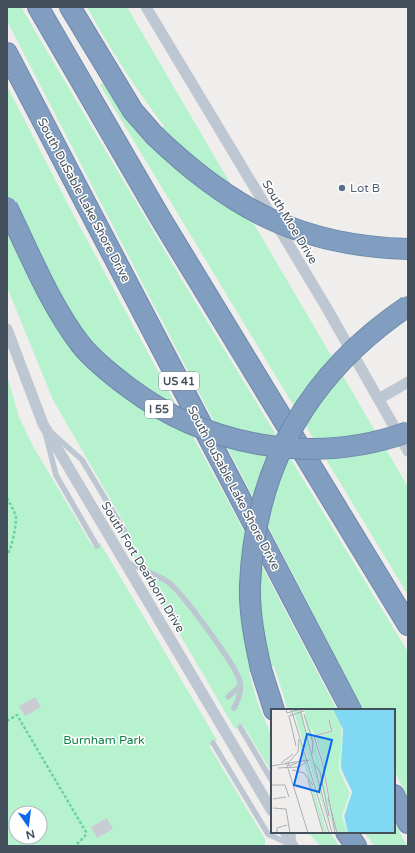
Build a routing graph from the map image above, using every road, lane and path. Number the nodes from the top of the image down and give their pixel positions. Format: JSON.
{"nodes":[{"id":1,"x":38,"y":7,"type":"edge"},
{"id":2,"x":70,"y":7,"type":"edge"},
{"id":3,"x":146,"y":7,"type":"edge"},
{"id":4,"x":7,"y":53,"type":"edge"},
{"id":5,"x":7,"y":207,"type":"edge"},
{"id":6,"x":408,"y":249,"type":"edge"},
{"id":7,"x":408,"y":306,"type":"edge"},
{"id":8,"x":7,"y":329,"type":"edge"},
{"id":9,"x":408,"y":382,"type":"edge"},
{"id":10,"x":379,"y":400,"type":"junction"},
{"id":11,"x":43,"y":424,"type":"junction"},
{"id":12,"x":408,"y":432,"type":"edge"},
{"id":13,"x":408,"y":452,"type":"edge"},
{"id":14,"x":7,"y":498,"type":"edge"},
{"id":15,"x":124,"y":530,"type":"dead end"},
{"id":16,"x":96,"y":546,"type":"dead end"},
{"id":17,"x":7,"y":555,"type":"edge"},
{"id":18,"x":124,"y":561,"type":"junction"},
{"id":19,"x":408,"y":625,"type":"edge"},
{"id":20,"x":240,"y":686,"type":"junction"},
{"id":21,"x":228,"y":697,"type":"dead end"},
{"id":22,"x":234,"y":708,"type":"dead end"},
{"id":23,"x":274,"y":709,"type":"edge"},
{"id":24,"x":350,"y":709,"type":"edge"},
{"id":25,"x":7,"y":721,"type":"edge"},
{"id":26,"x":240,"y":727,"type":"dead end"},
{"id":27,"x":213,"y":743,"type":"dead end"},
{"id":28,"x":271,"y":780,"type":"edge"},
{"id":29,"x":395,"y":797,"type":"edge"},
{"id":30,"x":271,"y":809,"type":"edge"},
{"id":31,"x":408,"y":823,"type":"edge"},
{"id":32,"x":286,"y":833,"type":"edge"},
{"id":33,"x":293,"y":833,"type":"edge"},
{"id":34,"x":347,"y":833,"type":"edge"},
{"id":35,"x":75,"y":846,"type":"edge"},
{"id":36,"x":293,"y":846,"type":"edge"},
{"id":37,"x":356,"y":846,"type":"edge"}],
"edges":[{"from":1,"to":19,"type":"highway"},
{"from":2,"to":6,"type":"highway","bridge":true},
{"from":3,"to":10,"type":"street","name":"South Moe Drive"},
{"from":4,"to":24,"type":"highway","name":"South DuSable Lake Shore Drive","number":"US 41"},
{"from":5,"to":12,"type":"highway","number":"I 55","bridge":true},
{"from":7,"to":23,"type":"highway","bridge":true},
{"from":8,"to":11,"type":"street","name":"South Fort Dearborn Drive"},
{"from":9,"to":10,"type":"street"},
{"from":10,"to":13,"type":"street","name":"South Moe Drive"},
{"from":11,"to":15,"type":"lane"},
{"from":11,"to":16,"type":"lane"},
{"from":11,"to":18,"type":"street","name":"South Fort Dearborn Drive"},
{"from":14,"to":17,"type":"path"},
{"from":18,"to":20,"type":"lane"},
{"from":18,"to":30,"type":"street","name":"South Fort Dearborn Drive"},
{"from":20,"to":21,"type":"lane"},
{"from":20,"to":22,"type":"lane"},
{"from":25,"to":35,"type":"path"},
{"from":26,"to":28,"type":"lane"},
{"from":27,"to":36,"type":"lane"},
{"from":29,"to":31,"type":"highway"},
{"from":32,"to":36,"type":"street"},
{"from":33,"to":36,"type":"lane"},
{"from":34,"to":37,"type":"highway"}]}
